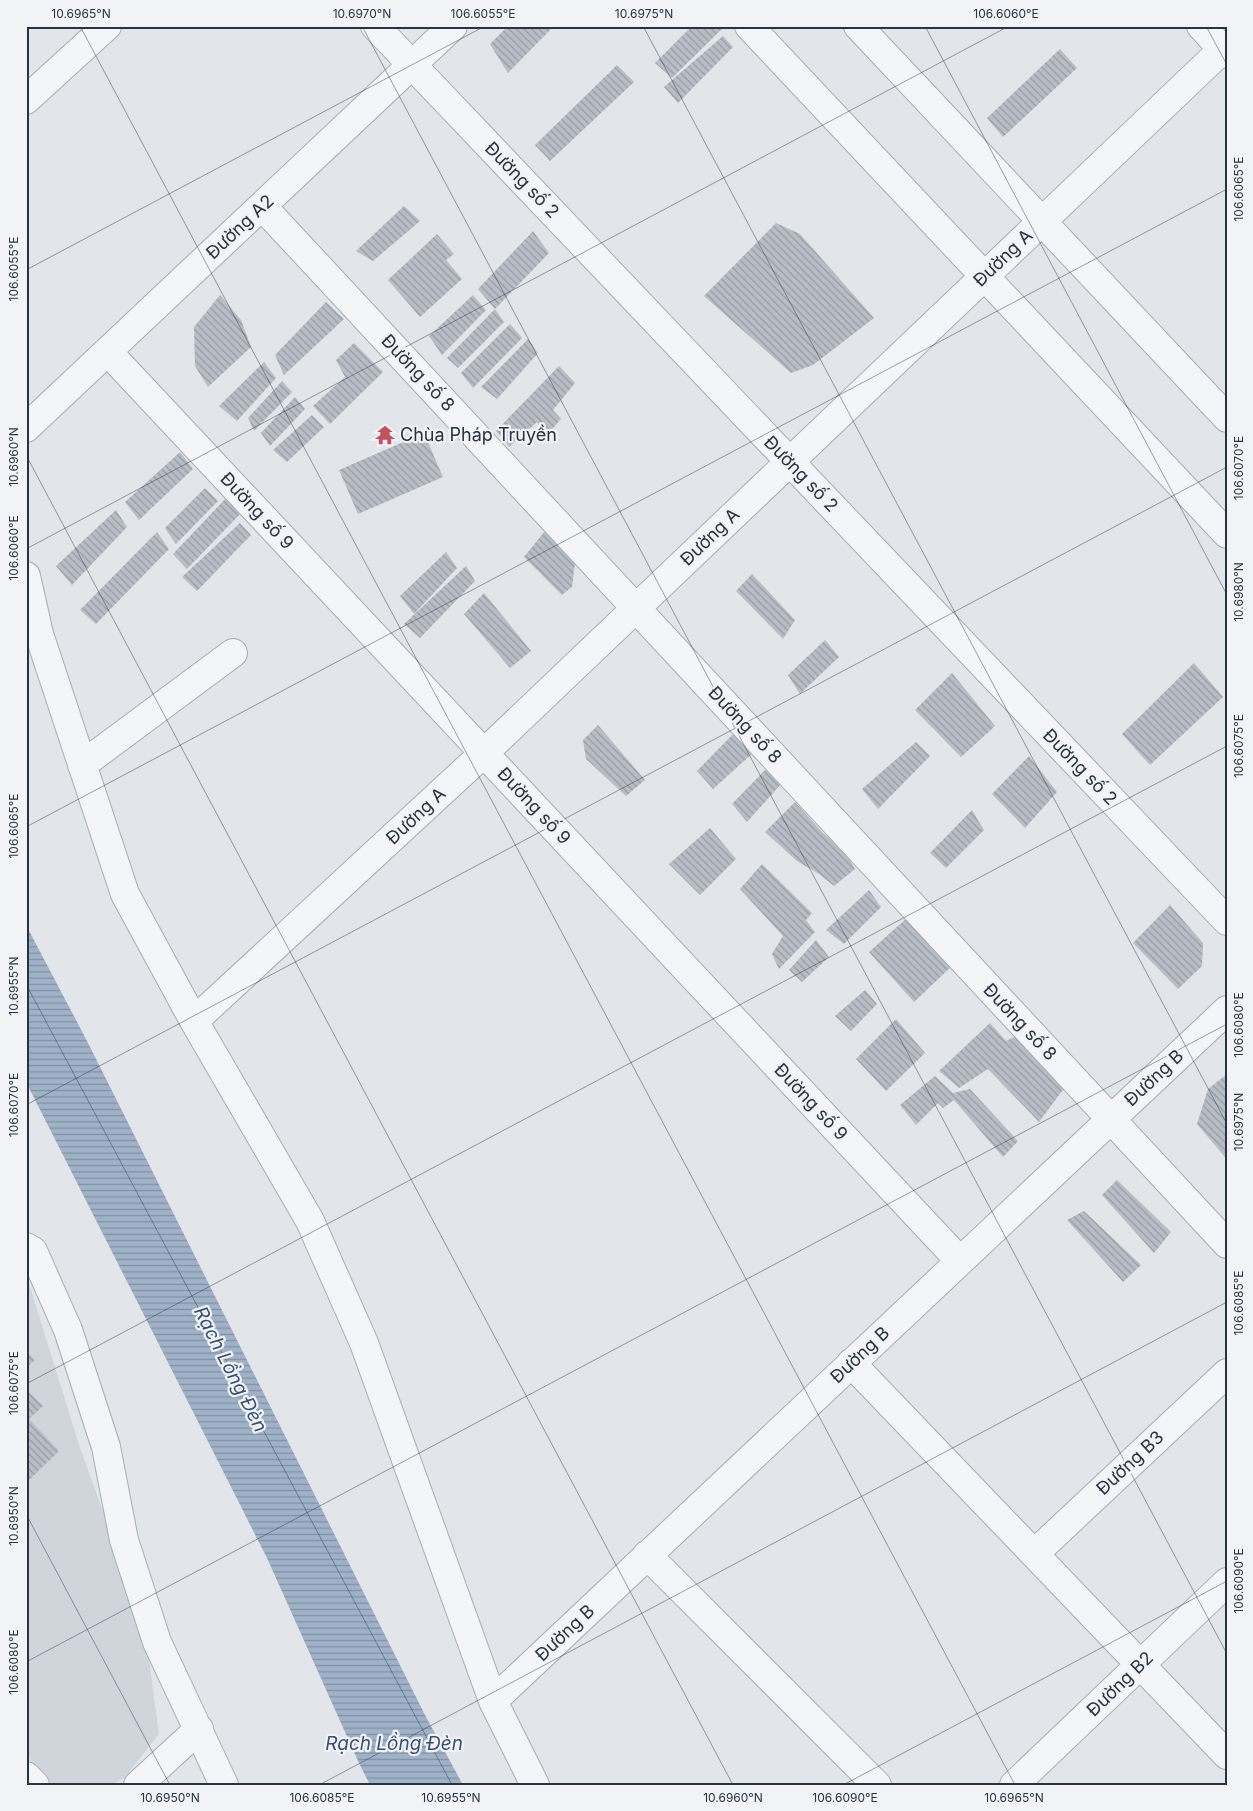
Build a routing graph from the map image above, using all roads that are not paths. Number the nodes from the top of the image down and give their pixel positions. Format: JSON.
{"nodes":[{"id":1,"x":107,"y":26,"type":"edge"},
{"id":2,"x":375,"y":26,"type":"edge"},
{"id":3,"x":453,"y":26,"type":"edge"},
{"id":4,"x":748,"y":26,"type":"edge"},
{"id":5,"x":858,"y":26,"type":"edge"},
{"id":6,"x":1214,"y":37,"type":"edge"},
{"id":7,"x":412,"y":65,"type":"junction"},
{"id":8,"x":26,"y":100,"type":"edge"},
{"id":9,"x":262,"y":206,"type":"junction"},
{"id":10,"x":1042,"y":221,"type":"junction"},
{"id":11,"x":984,"y":276,"type":"junction"},
{"id":12,"x":108,"y":352,"type":"junction"},
{"id":13,"x":1227,"y":418,"type":"edge"},
{"id":14,"x":26,"y":428,"type":"edge"},
{"id":15,"x":790,"y":462,"type":"junction"},
{"id":16,"x":1227,"y":534,"type":"edge"},
{"id":17,"x":26,"y":576,"type":"edge"},
{"id":18,"x":636,"y":608,"type":"junction"},
{"id":19,"x":233,"y":653,"type":"dead end"},
{"id":20,"x":484,"y":753,"type":"junction"},
{"id":21,"x":82,"y":765,"type":"junction"},
{"id":22,"x":1227,"y":922,"type":"edge"},
{"id":23,"x":1227,"y":1010,"type":"edge"},
{"id":24,"x":194,"y":1021,"type":"junction"},
{"id":25,"x":1110,"y":1119,"type":"junction"},
{"id":26,"x":1227,"y":1244,"type":"edge"},
{"id":27,"x":26,"y":1247,"type":"edge"},
{"id":28,"x":960,"y":1261,"type":"junction"},
{"id":29,"x":851,"y":1363,"type":"junction"},
{"id":30,"x":1227,"y":1373,"type":"edge"},
{"id":31,"x":1034,"y":1554,"type":"junction"},
{"id":32,"x":647,"y":1556,"type":"junction"},
{"id":33,"x":1227,"y":1582,"type":"edge"},
{"id":34,"x":1140,"y":1665,"type":"junction"},
{"id":35,"x":492,"y":1701,"type":"junction"},
{"id":36,"x":199,"y":1729,"type":"junction"},
{"id":37,"x":1227,"y":1754,"type":"edge"},
{"id":38,"x":26,"y":1776,"type":"edge"},
{"id":39,"x":35,"y":1785,"type":"edge"},
{"id":40,"x":138,"y":1785,"type":"edge"},
{"id":41,"x":224,"y":1785,"type":"edge"},
{"id":42,"x":535,"y":1785,"type":"edge"},
{"id":43,"x":877,"y":1785,"type":"edge"},
{"id":44,"x":1014,"y":1785,"type":"edge"}],
"edges":[{"from":1,"to":8,"type":"street"},
{"from":2,"to":7,"type":"street","name":"Đường số 2"},
{"from":3,"to":7,"type":"street","name":"Đường A2"},
{"from":4,"to":11,"type":"street"},
{"from":5,"to":10,"type":"street"},
{"from":6,"to":10,"type":"street","name":"Đường A"},
{"from":7,"to":9,"type":"street","name":"Đường A2"},
{"from":7,"to":15,"type":"street","name":"Đường số 2"},
{"from":9,"to":12,"type":"street","name":"Đường A2"},
{"from":9,"to":18,"type":"street","name":"Đường số 8"},
{"from":10,"to":11,"type":"street","name":"Đường A"},
{"from":10,"to":13,"type":"street"},
{"from":11,"to":15,"type":"street","name":"Đường A"},
{"from":11,"to":16,"type":"street"},
{"from":12,"to":14,"type":"street","name":"Đường A2"},
{"from":12,"to":20,"type":"street","name":"Đường số 9"},
{"from":15,"to":18,"type":"street","name":"Đường A"},
{"from":15,"to":22,"type":"street","name":"Đường số 2"},
{"from":17,"to":21,"type":"street"},
{"from":18,"to":20,"type":"street","name":"Đường A"},
{"from":18,"to":25,"type":"street","name":"Đường số 8"},
{"from":19,"to":21,"type":"street"},
{"from":20,"to":24,"type":"street","name":"Đường A"},
{"from":20,"to":28,"type":"street","name":"Đường số 9"},
{"from":21,"to":24,"type":"street"},
{"from":23,"to":25,"type":"street","name":"Đường B"},
{"from":24,"to":35,"type":"street"},
{"from":25,"to":26,"type":"street","name":"Đường số 8"},
{"from":25,"to":28,"type":"street","name":"Đường B"},
{"from":27,"to":36,"type":"street"},
{"from":28,"to":29,"type":"street","name":"Đường B"},
{"from":29,"to":31,"type":"street"},
{"from":29,"to":32,"type":"street","name":"Đường B"},
{"from":30,"to":31,"type":"street","name":"Đường B3"},
{"from":31,"to":34,"type":"street"},
{"from":32,"to":35,"type":"street","name":"Đường B"},
{"from":32,"to":43,"type":"street"},
{"from":33,"to":34,"type":"street","name":"Đường B2"},
{"from":34,"to":37,"type":"street"},
{"from":34,"to":44,"type":"street","name":"Đường B2"},
{"from":35,"to":42,"type":"street"},
{"from":36,"to":40,"type":"street"},
{"from":36,"to":41,"type":"street"},
{"from":38,"to":39,"type":"street"}]}
